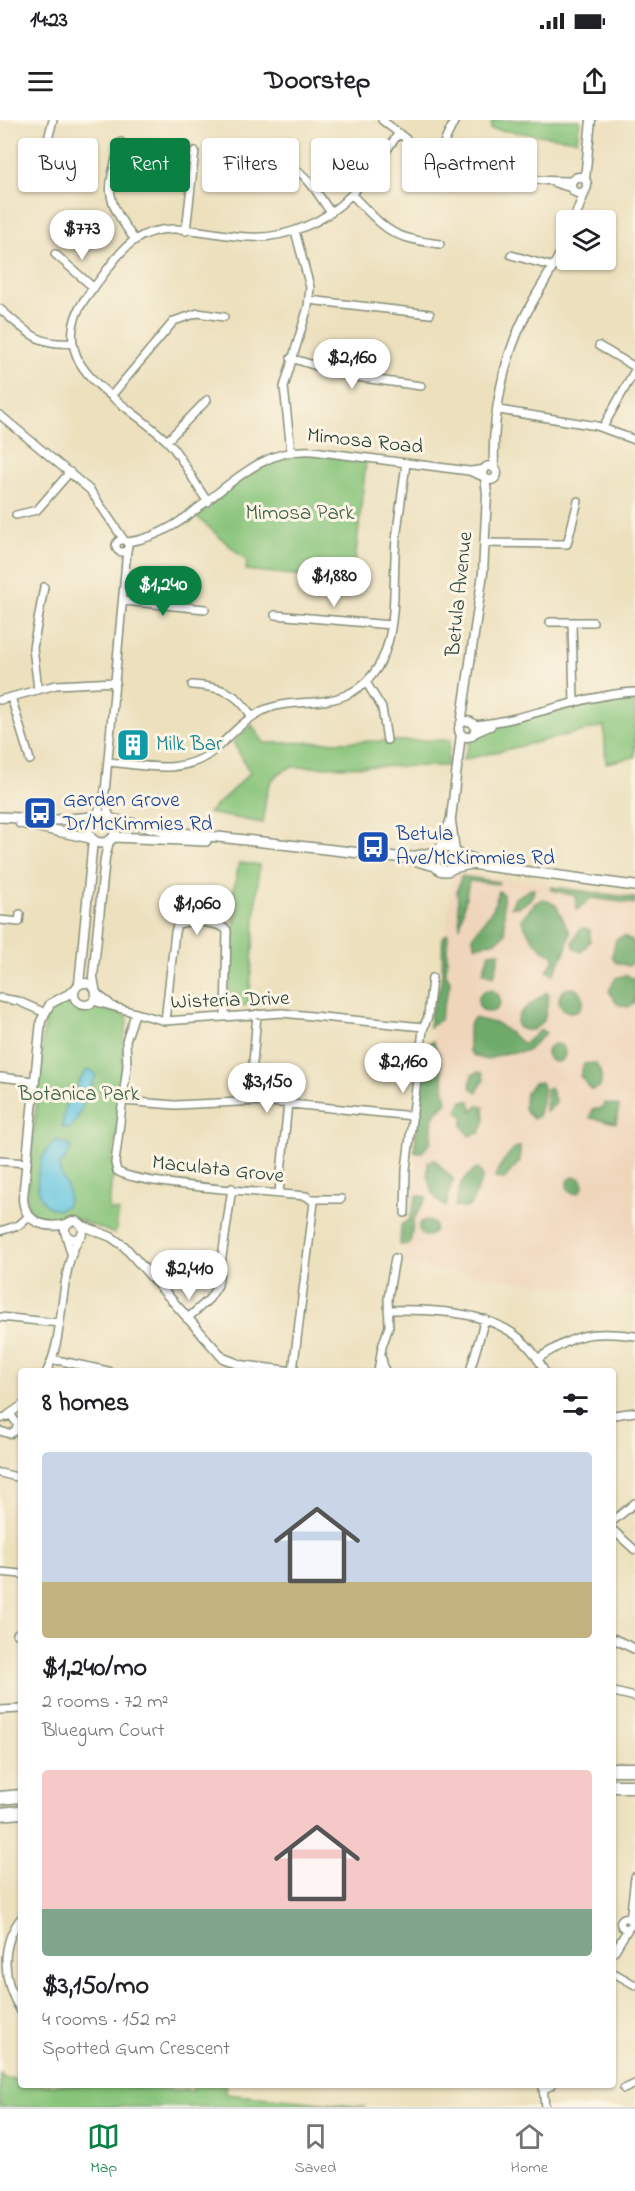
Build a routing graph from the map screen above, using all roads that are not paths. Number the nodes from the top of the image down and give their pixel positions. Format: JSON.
{"nodes":[{"id":1,"x":53,"y":120,"type":"edge"},
{"id":2,"x":382,"y":120,"type":"edge"},
{"id":3,"x":455,"y":120,"type":"edge"},
{"id":4,"x":591,"y":120,"type":"edge"},
{"id":5,"x":399,"y":133,"type":"junction"},
{"id":6,"x":48,"y":138,"type":"edge"},
{"id":7,"x":406,"y":138,"type":"edge"},
{"id":8,"x":446,"y":138,"type":"edge"},
{"id":9,"x":195,"y":151,"type":"dead end"},
{"id":10,"x":299,"y":170,"type":"edge"},
{"id":11,"x":537,"y":180,"type":"edge"},
{"id":12,"x":576,"y":183,"type":"junction"},
{"id":13,"x":110,"y":192,"type":"edge"},
{"id":14,"x":352,"y":195,"type":"junction"},
{"id":15,"x":574,"y":210,"type":"edge"},
{"id":16,"x":578,"y":210,"type":"edge"},
{"id":17,"x":331,"y":213,"type":"junction"},
{"id":18,"x":186,"y":231,"type":"junction"},
{"id":19,"x":294,"y":231,"type":"junction"},
{"id":20,"x":135,"y":240,"type":"junction"},
{"id":21,"x":440,"y":244,"type":"dead end"},
{"id":22,"x":55,"y":254,"type":"dead end"},
{"id":23,"x":511,"y":255,"type":"dead end"},
{"id":24,"x":556,"y":263,"type":"edge"},
{"id":25,"x":554,"y":267,"type":"junction"},
{"id":26,"x":94,"y":288,"type":"junction"},
{"id":27,"x":309,"y":300,"type":"junction"},
{"id":28,"x":0,"y":309,"type":"edge"},
{"id":29,"x":430,"y":314,"type":"dead end"},
{"id":30,"x":224,"y":317,"type":"dead end"},
{"id":31,"x":73,"y":343,"type":"junction"},
{"id":32,"x":599,"y":346,"type":"dead end"},
{"id":33,"x":291,"y":358,"type":"junction"},
{"id":34,"x":635,"y":369,"type":"edge"},
{"id":35,"x":421,"y":386,"type":"dead end"},
{"id":36,"x":112,"y":394,"type":"junction"},
{"id":37,"x":207,"y":400,"type":"dead end"},
{"id":38,"x":498,"y":412,"type":"junction"},
{"id":39,"x":0,"y":415,"type":"edge"},
{"id":40,"x":605,"y":428,"type":"junction"},
{"id":41,"x":635,"y":440,"type":"edge"},
{"id":42,"x":167,"y":441,"type":"junction"},
{"id":43,"x":291,"y":451,"type":"junction"},
{"id":44,"x":406,"y":463,"type":"junction"},
{"id":45,"x":70,"y":472,"type":"junction"},
{"id":46,"x":488,"y":473,"type":"junction"},
{"id":47,"x":578,"y":501,"type":"dead end"},
{"id":48,"x":208,"y":502,"type":"junction"},
{"id":49,"x":16,"y":515,"type":"dead end"},
{"id":50,"x":484,"y":543,"type":"junction"},
{"id":51,"x":124,"y":546,"type":"junction"},
{"id":52,"x":44,"y":587,"type":"dead end"},
{"id":53,"x":124,"y":601,"type":"junction"},
{"id":54,"x":205,"y":609,"type":"dead end"},
{"id":55,"x":275,"y":615,"type":"dead end"},
{"id":56,"x":550,"y":622,"type":"dead end"},
{"id":57,"x":572,"y":622,"type":"junction"},
{"id":58,"x":593,"y":622,"type":"dead end"},
{"id":59,"x":391,"y":625,"type":"junction"},
{"id":60,"x":366,"y":682,"type":"junction"},
{"id":61,"x":116,"y":685,"type":"junction"},
{"id":62,"x":192,"y":685,"type":"dead end"},
{"id":63,"x":38,"y":689,"type":"junction"},
{"id":64,"x":635,"y":692,"type":"edge"},
{"id":65,"x":11,"y":697,"type":"junction"},
{"id":66,"x":0,"y":700,"type":"edge"},
{"id":67,"x":574,"y":703,"type":"junction"},
{"id":68,"x":252,"y":717,"type":"junction"},
{"id":69,"x":470,"y":728,"type":"junction"},
{"id":70,"x":387,"y":740,"type":"dead end"},
{"id":71,"x":459,"y":756,"type":"junction"},
{"id":72,"x":30,"y":760,"type":"dead end"},
{"id":73,"x":108,"y":762,"type":"junction"},
{"id":74,"x":105,"y":792,"type":"junction"},
{"id":75,"x":95,"y":816,"type":"junction"},
{"id":76,"x":0,"y":818,"type":"edge"},
{"id":77,"x":111,"y":818,"type":"junction"},
{"id":78,"x":451,"y":818,"type":"junction"},
{"id":79,"x":92,"y":839,"type":"junction"},
{"id":80,"x":111,"y":839,"type":"junction"},
{"id":81,"x":256,"y":841,"type":"junction"},
{"id":82,"x":438,"y":850,"type":"junction"},
{"id":83,"x":455,"y":852,"type":"junction"},
{"id":84,"x":405,"y":858,"type":"junction"},
{"id":85,"x":435,"y":866,"type":"junction"},
{"id":86,"x":453,"y":868,"type":"junction"},
{"id":87,"x":497,"y":868,"type":"junction"},
{"id":88,"x":635,"y":886,"type":"edge"},
{"id":89,"x":20,"y":914,"type":"dead end"},
{"id":90,"x":87,"y":914,"type":"junction"},
{"id":91,"x":100,"y":915,"type":"junction"},
{"id":92,"x":0,"y":920,"type":"edge"},
{"id":93,"x":432,"y":978,"type":"dead end"},
{"id":94,"x":77,"y":992,"type":"junction"},
{"id":95,"x":95,"y":994,"type":"junction"},
{"id":96,"x":0,"y":998,"type":"edge"},
{"id":97,"x":43,"y":1012,"type":"junction"},
{"id":98,"x":135,"y":1014,"type":"junction"},
{"id":99,"x":257,"y":1014,"type":"junction"},
{"id":100,"x":225,"y":1017,"type":"junction"},
{"id":101,"x":165,"y":1021,"type":"junction"},
{"id":102,"x":423,"y":1027,"type":"junction"},
{"id":103,"x":0,"y":1077,"type":"edge"},
{"id":104,"x":34,"y":1081,"type":"junction"},
{"id":105,"x":250,"y":1100,"type":"junction"},
{"id":106,"x":123,"y":1101,"type":"junction"},
{"id":107,"x":288,"y":1103,"type":"junction"},
{"id":108,"x":413,"y":1116,"type":"junction"},
{"id":109,"x":0,"y":1161,"type":"edge"},
{"id":110,"x":26,"y":1163,"type":"junction"},
{"id":111,"x":231,"y":1188,"type":"junction"},
{"id":112,"x":279,"y":1193,"type":"junction"},
{"id":113,"x":312,"y":1199,"type":"junction"},
{"id":114,"x":341,"y":1199,"type":"dead end"},
{"id":115,"x":405,"y":1213,"type":"dead end"},
{"id":116,"x":29,"y":1216,"type":"junction"},
{"id":117,"x":67,"y":1224,"type":"junction"},
{"id":118,"x":81,"y":1225,"type":"junction"},
{"id":119,"x":53,"y":1227,"type":"junction"},
{"id":120,"x":0,"y":1231,"type":"edge"},
{"id":121,"x":96,"y":1232,"type":"junction"},
{"id":122,"x":65,"y":1235,"type":"junction"},
{"id":123,"x":81,"y":1236,"type":"junction"},
{"id":124,"x":71,"y":1253,"type":"junction"},
{"id":125,"x":395,"y":1258,"type":"dead end"},
{"id":126,"x":388,"y":1310,"type":"junction"},
{"id":127,"x":0,"y":1317,"type":"edge"},
{"id":128,"x":187,"y":1319,"type":"junction"},
{"id":129,"x":485,"y":1319,"type":"junction"},
{"id":130,"x":59,"y":1323,"type":"junction"},
{"id":131,"x":635,"y":1336,"type":"edge"},
{"id":132,"x":381,"y":1356,"type":"junction"},
{"id":133,"x":51,"y":1359,"type":"junction"},
{"id":134,"x":537,"y":1359,"type":"junction"},
{"id":135,"x":48,"y":1368,"type":"edge"},
{"id":136,"x":94,"y":1368,"type":"edge"},
{"id":137,"x":252,"y":1368,"type":"edge"},
{"id":138,"x":291,"y":1368,"type":"edge"},
{"id":139,"x":379,"y":1368,"type":"edge"},
{"id":140,"x":385,"y":1368,"type":"edge"},
{"id":141,"x":471,"y":1368,"type":"edge"},
{"id":142,"x":542,"y":1368,"type":"edge"},
{"id":143,"x":18,"y":1408,"type":"edge"},
{"id":144,"x":635,"y":1412,"type":"edge"},
{"id":145,"x":4,"y":1415,"type":"edge"},
{"id":146,"x":616,"y":1415,"type":"edge"},
{"id":147,"x":18,"y":1424,"type":"edge"},
{"id":148,"x":18,"y":1427,"type":"edge"},
{"id":149,"x":4,"y":1435,"type":"edge"},
{"id":150,"x":0,"y":1473,"type":"edge"},
{"id":151,"x":18,"y":1477,"type":"edge"},
{"id":152,"x":635,"y":1503,"type":"edge"},
{"id":153,"x":616,"y":1518,"type":"edge"},
{"id":154,"x":616,"y":1534,"type":"edge"},
{"id":155,"x":635,"y":1550,"type":"edge"},
{"id":156,"x":0,"y":1572,"type":"edge"},
{"id":157,"x":18,"y":1574,"type":"edge"},
{"id":158,"x":616,"y":1639,"type":"edge"},
{"id":159,"x":616,"y":1640,"type":"edge"},
{"id":160,"x":635,"y":1641,"type":"edge"},
{"id":161,"x":635,"y":1649,"type":"edge"},
{"id":162,"x":616,"y":1692,"type":"edge"},
{"id":163,"x":616,"y":1692,"type":"edge"},
{"id":164,"x":635,"y":1692,"type":"edge"},
{"id":165,"x":635,"y":1697,"type":"edge"},
{"id":166,"x":18,"y":1709,"type":"edge"},
{"id":167,"x":0,"y":1710,"type":"edge"},
{"id":168,"x":616,"y":1769,"type":"edge"},
{"id":169,"x":634,"y":1769,"type":"edge"},
{"id":170,"x":616,"y":1786,"type":"edge"},
{"id":171,"x":634,"y":1786,"type":"edge"},
{"id":172,"x":18,"y":1796,"type":"edge"},
{"id":173,"x":0,"y":1798,"type":"edge"},
{"id":174,"x":18,"y":1812,"type":"edge"},
{"id":175,"x":0,"y":1814,"type":"edge"},
{"id":176,"x":635,"y":1877,"type":"edge"},
{"id":177,"x":616,"y":1919,"type":"edge"},
{"id":178,"x":18,"y":1922,"type":"edge"},
{"id":179,"x":625,"y":1923,"type":"junction"},
{"id":180,"x":3,"y":1939,"type":"edge"},
{"id":181,"x":616,"y":1948,"type":"edge"},
{"id":182,"x":616,"y":1974,"type":"edge"},
{"id":183,"x":635,"y":1985,"type":"edge"},
{"id":184,"x":18,"y":2005,"type":"edge"},
{"id":185,"x":635,"y":2084,"type":"edge"},
{"id":186,"x":545,"y":2088,"type":"edge"},
{"id":187,"x":624,"y":2089,"type":"dead end"},
{"id":188,"x":545,"y":2105,"type":"edge"}],
"edges":[{"from":1,"to":6,"type":"street"},
{"from":2,"to":5,"type":"street"},
{"from":3,"to":8,"type":"street"},
{"from":4,"to":12,"type":"street"},
{"from":5,"to":7,"type":"street"},
{"from":5,"to":14,"type":"street"},
{"from":9,"to":18,"type":"street"},
{"from":10,"to":17,"type":"street"},
{"from":11,"to":12,"type":"street"},
{"from":12,"to":15,"type":"street"},
{"from":12,"to":16,"type":"street"},
{"from":13,"to":20,"type":"street"},
{"from":14,"to":17,"type":"street"},
{"from":14,"to":21,"type":"street"},
{"from":17,"to":19,"type":"street"},
{"from":18,"to":19,"type":"street"},
{"from":18,"to":20,"type":"street"},
{"from":19,"to":27,"type":"street"},
{"from":20,"to":26,"type":"street"},
{"from":22,"to":26,"type":"street"},
{"from":23,"to":25,"type":"street"},
{"from":24,"to":25,"type":"street","name":"Betula Avenue"},
{"from":25,"to":38,"type":"street","name":"Betula Avenue"},
{"from":26,"to":31,"type":"street"},
{"from":27,"to":29,"type":"street"},
{"from":27,"to":33,"type":"street"},
{"from":28,"to":31,"type":"street"},
{"from":30,"to":36,"type":"street"},
{"from":31,"to":36,"type":"street"},
{"from":32,"to":34,"type":"street"},
{"from":33,"to":35,"type":"street"},
{"from":33,"to":43,"type":"street"},
{"from":34,"to":40,"type":"street"},
{"from":36,"to":42,"type":"street"},
{"from":37,"to":42,"type":"street"},
{"from":38,"to":40,"type":"street"},
{"from":38,"to":46,"type":"street","name":"Betula Avenue"},
{"from":39,"to":45,"type":"street"},
{"from":40,"to":41,"type":"street"},
{"from":42,"to":48,"type":"street"},
{"from":43,"to":44,"type":"street","name":"Mimosa Road"},
{"from":43,"to":48,"type":"street","name":"Mimosa Road"},
{"from":44,"to":46,"type":"street","name":"Mimosa Road"},
{"from":44,"to":59,"type":"street"},
{"from":45,"to":49,"type":"street"},
{"from":45,"to":51,"type":"street"},
{"from":46,"to":50,"type":"street","name":"Betula Avenue"},
{"from":47,"to":50,"type":"street"},
{"from":48,"to":51,"type":"street","name":"Mimosa Road"},
{"from":50,"to":69,"type":"street","name":"Betula Avenue"},
{"from":51,"to":53,"type":"street"},
{"from":52,"to":63,"type":"street"},
{"from":53,"to":54,"type":"street"},
{"from":53,"to":61,"type":"street"},
{"from":55,"to":59,"type":"street"},
{"from":56,"to":57,"type":"street"},
{"from":57,"to":58,"type":"street"},
{"from":57,"to":67,"type":"street"},
{"from":59,"to":60,"type":"street"},
{"from":60,"to":68,"type":"street"},
{"from":60,"to":70,"type":"street"},
{"from":61,"to":63,"type":"street"},
{"from":61,"to":73,"type":"street"},
{"from":62,"to":68,"type":"street"},
{"from":63,"to":65,"type":"street"},
{"from":64,"to":67,"type":"street"},
{"from":65,"to":66,"type":"street"},
{"from":65,"to":72,"type":"street"},
{"from":67,"to":69,"type":"street"},
{"from":68,"to":73,"type":"street"},
{"from":69,"to":71,"type":"street"},
{"from":69,"to":71,"type":"street"},
{"from":71,"to":78,"type":"street"},
{"from":73,"to":74,"type":"street"},
{"from":74,"to":75,"type":"street"},
{"from":74,"to":77,"type":"street"},
{"from":75,"to":76,"type":"main road"},
{"from":75,"to":77,"type":"main road"},
{"from":75,"to":79,"type":"main road"},
{"from":76,"to":79,"type":"main road"},
{"from":77,"to":80,"type":"main road"},
{"from":77,"to":81,"type":"main road"},
{"from":78,"to":82,"type":"street"},
{"from":78,"to":83,"type":"street"},
{"from":79,"to":80,"type":"main road"},
{"from":79,"to":90,"type":"street"},
{"from":80,"to":81,"type":"main road"},
{"from":80,"to":91,"type":"street"},
{"from":81,"to":84,"type":"main road"},
{"from":82,"to":83,"type":"main road"},
{"from":82,"to":84,"type":"main road"},
{"from":82,"to":85,"type":"main road"},
{"from":83,"to":86,"type":"main road"},
{"from":83,"to":87,"type":"main road"},
{"from":84,"to":85,"type":"main road"},
{"from":85,"to":86,"type":"main road"},
{"from":86,"to":87,"type":"main road"},
{"from":87,"to":88,"type":"main road"},
{"from":89,"to":92,"type":"street"},
{"from":90,"to":91,"type":"street"},
{"from":90,"to":94,"type":"street"},
{"from":91,"to":95,"type":"street"},
{"from":93,"to":102,"type":"street"},
{"from":94,"to":95,"type":"street"},
{"from":94,"to":95,"type":"street"},
{"from":94,"to":97,"type":"street"},
{"from":95,"to":98,"type":"street","name":"Wisteria Drive"},
{"from":96,"to":97,"type":"street"},
{"from":97,"to":104,"type":"street"},
{"from":98,"to":101,"type":"street","name":"Wisteria Drive"},
{"from":98,"to":106,"type":"street"},
{"from":99,"to":100,"type":"street","name":"Wisteria Drive"},
{"from":99,"to":102,"type":"street","name":"Wisteria Drive"},
{"from":99,"to":105,"type":"street"},
{"from":100,"to":101,"type":"street","name":"Wisteria Drive"},
{"from":100,"to":101,"type":"street"},
{"from":102,"to":108,"type":"street"},
{"from":103,"to":104,"type":"street"},
{"from":104,"to":110,"type":"street"},
{"from":105,"to":106,"type":"street"},
{"from":105,"to":107,"type":"street"},
{"from":106,"to":111,"type":"street","name":"Maculata Grove"},
{"from":107,"to":108,"type":"street"},
{"from":107,"to":112,"type":"street"},
{"from":108,"to":115,"type":"street"},
{"from":109,"to":110,"type":"street"},
{"from":110,"to":116,"type":"street"},
{"from":111,"to":112,"type":"street","name":"Maculata Grove"},
{"from":111,"to":128,"type":"street"},
{"from":112,"to":113,"type":"street","name":"Maculata Grove"},
{"from":113,"to":114,"type":"street","name":"Maculata Grove"},
{"from":113,"to":138,"type":"street","name":"Maculata Grove"},
{"from":116,"to":119,"type":"street"},
{"from":116,"to":120,"type":"street"},
{"from":117,"to":118,"type":"street"},
{"from":117,"to":119,"type":"street"},
{"from":117,"to":122,"type":"street"},
{"from":118,"to":121,"type":"street"},
{"from":118,"to":123,"type":"street"},
{"from":119,"to":122,"type":"street"},
{"from":121,"to":123,"type":"street"},
{"from":121,"to":128,"type":"street"},
{"from":122,"to":123,"type":"street"},
{"from":122,"to":124,"type":"street"},
{"from":123,"to":124,"type":"street"},
{"from":124,"to":130,"type":"street"},
{"from":125,"to":126,"type":"street"},
{"from":126,"to":129,"type":"street"},
{"from":126,"to":132,"type":"street"},
{"from":127,"to":130,"type":"street"},
{"from":128,"to":137,"type":"street"},
{"from":129,"to":134,"type":"street"},
{"from":129,"to":141,"type":"street"},
{"from":130,"to":133,"type":"street"},
{"from":131,"to":134,"type":"street"},
{"from":132,"to":139,"type":"street"},
{"from":132,"to":140,"type":"street"},
{"from":133,"to":135,"type":"street"},
{"from":133,"to":136,"type":"street"},
{"from":134,"to":142,"type":"street"},
{"from":143,"to":145,"type":"street"},
{"from":144,"to":146,"type":"street"},
{"from":145,"to":147,"type":"street"},
{"from":148,"to":149,"type":"street"},
{"from":150,"to":151,"type":"street"},
{"from":152,"to":153,"type":"street"},
{"from":154,"to":155,"type":"street"},
{"from":156,"to":157,"type":"street"},
{"from":158,"to":160,"type":"street"},
{"from":159,"to":161,"type":"street"},
{"from":162,"to":164,"type":"street"},
{"from":163,"to":165,"type":"street"},
{"from":166,"to":167,"type":"street"},
{"from":168,"to":169,"type":"highway"},
{"from":170,"to":171,"type":"highway"},
{"from":172,"to":173,"type":"highway"},
{"from":174,"to":175,"type":"highway"},
{"from":176,"to":179,"type":"street"},
{"from":177,"to":179,"type":"street"},
{"from":178,"to":180,"type":"street"},
{"from":179,"to":181,"type":"street"},
{"from":180,"to":184,"type":"street"},
{"from":182,"to":183,"type":"street"},
{"from":185,"to":187,"type":"street"},
{"from":186,"to":188,"type":"street"}]}
